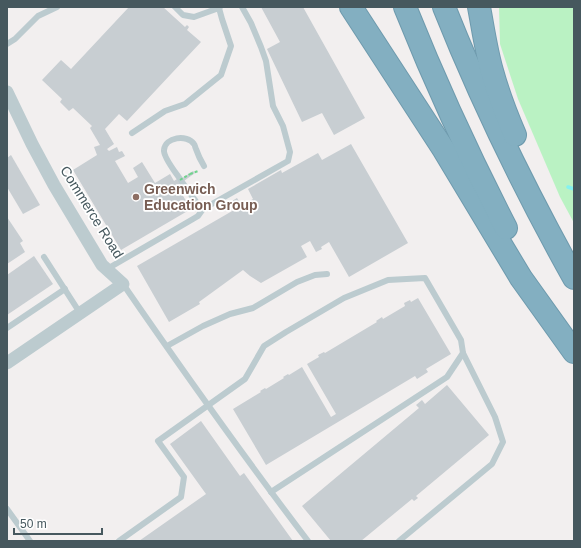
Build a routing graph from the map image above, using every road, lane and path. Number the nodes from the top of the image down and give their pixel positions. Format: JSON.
{"nodes":[{"id":1,"x":57,"y":7,"type":"edge"},
{"id":2,"x":175,"y":7,"type":"edge"},
{"id":3,"x":220,"y":7,"type":"edge"},
{"id":4,"x":242,"y":7,"type":"edge"},
{"id":5,"x":351,"y":7,"type":"edge"},
{"id":6,"x":405,"y":7,"type":"edge"},
{"id":7,"x":444,"y":7,"type":"edge"},
{"id":8,"x":479,"y":7,"type":"edge"},
{"id":9,"x":7,"y":44,"type":"edge"},
{"id":10,"x":7,"y":92,"type":"edge"},
{"id":11,"x":132,"y":133,"type":"dead end"},
{"id":12,"x":204,"y":166,"type":"dead end"},
{"id":13,"x":195,"y":172,"type":"dead end"},
{"id":14,"x":181,"y":180,"type":"junction"},
{"id":15,"x":203,"y":209,"type":"junction"},
{"id":16,"x":44,"y":257,"type":"dead end"},
{"id":17,"x":106,"y":269,"type":"junction"},
{"id":18,"x":327,"y":274,"type":"dead end"},
{"id":19,"x":574,"y":278,"type":"edge"},
{"id":20,"x":123,"y":284,"type":"junction"},
{"id":21,"x":65,"y":290,"type":"junction"},
{"id":22,"x":80,"y":313,"type":"junction"},
{"id":23,"x":7,"y":328,"type":"edge"},
{"id":24,"x":167,"y":346,"type":"junction"},
{"id":25,"x":574,"y":351,"type":"edge"},
{"id":26,"x":463,"y":353,"type":"junction"},
{"id":27,"x":7,"y":363,"type":"edge"},
{"id":28,"x":208,"y":405,"type":"junction"},
{"id":29,"x":271,"y":492,"type":"junction"},
{"id":30,"x":7,"y":509,"type":"edge"},
{"id":31,"x":13,"y":517,"type":"junction"},
{"id":32,"x":7,"y":521,"type":"edge"},
{"id":33,"x":30,"y":541,"type":"edge"},
{"id":34,"x":119,"y":541,"type":"edge"},
{"id":35,"x":308,"y":541,"type":"edge"},
{"id":36,"x":398,"y":541,"type":"edge"}],
"edges":[{"from":1,"to":9,"type":"lane"},
{"from":2,"to":3,"type":"lane"},
{"from":3,"to":11,"type":"lane"},
{"from":4,"to":15,"type":"lane"},
{"from":5,"to":25,"type":"highway"},
{"from":6,"to":25,"type":"highway"},
{"from":7,"to":19,"type":"highway"},
{"from":8,"to":19,"type":"highway"},
{"from":10,"to":17,"type":"street","name":"Commerce Road"},
{"from":12,"to":14,"type":"lane"},
{"from":13,"to":14,"type":"path","bridge":true},
{"from":14,"to":15,"type":"lane"},
{"from":15,"to":17,"type":"lane"},
{"from":16,"to":21,"type":"lane"},
{"from":17,"to":20,"type":"street","name":"Commerce Road"},
{"from":18,"to":24,"type":"lane"},
{"from":20,"to":22,"type":"street"},
{"from":20,"to":24,"type":"lane"},
{"from":21,"to":22,"type":"lane"},
{"from":21,"to":23,"type":"lane"},
{"from":22,"to":27,"type":"street"},
{"from":24,"to":28,"type":"lane"},
{"from":26,"to":28,"type":"lane"},
{"from":26,"to":29,"type":"lane"},
{"from":26,"to":36,"type":"lane"},
{"from":28,"to":29,"type":"lane"},
{"from":28,"to":34,"type":"lane"},
{"from":29,"to":35,"type":"lane"},
{"from":30,"to":31,"type":"lane"},
{"from":31,"to":32,"type":"lane"},
{"from":31,"to":33,"type":"lane"}]}
